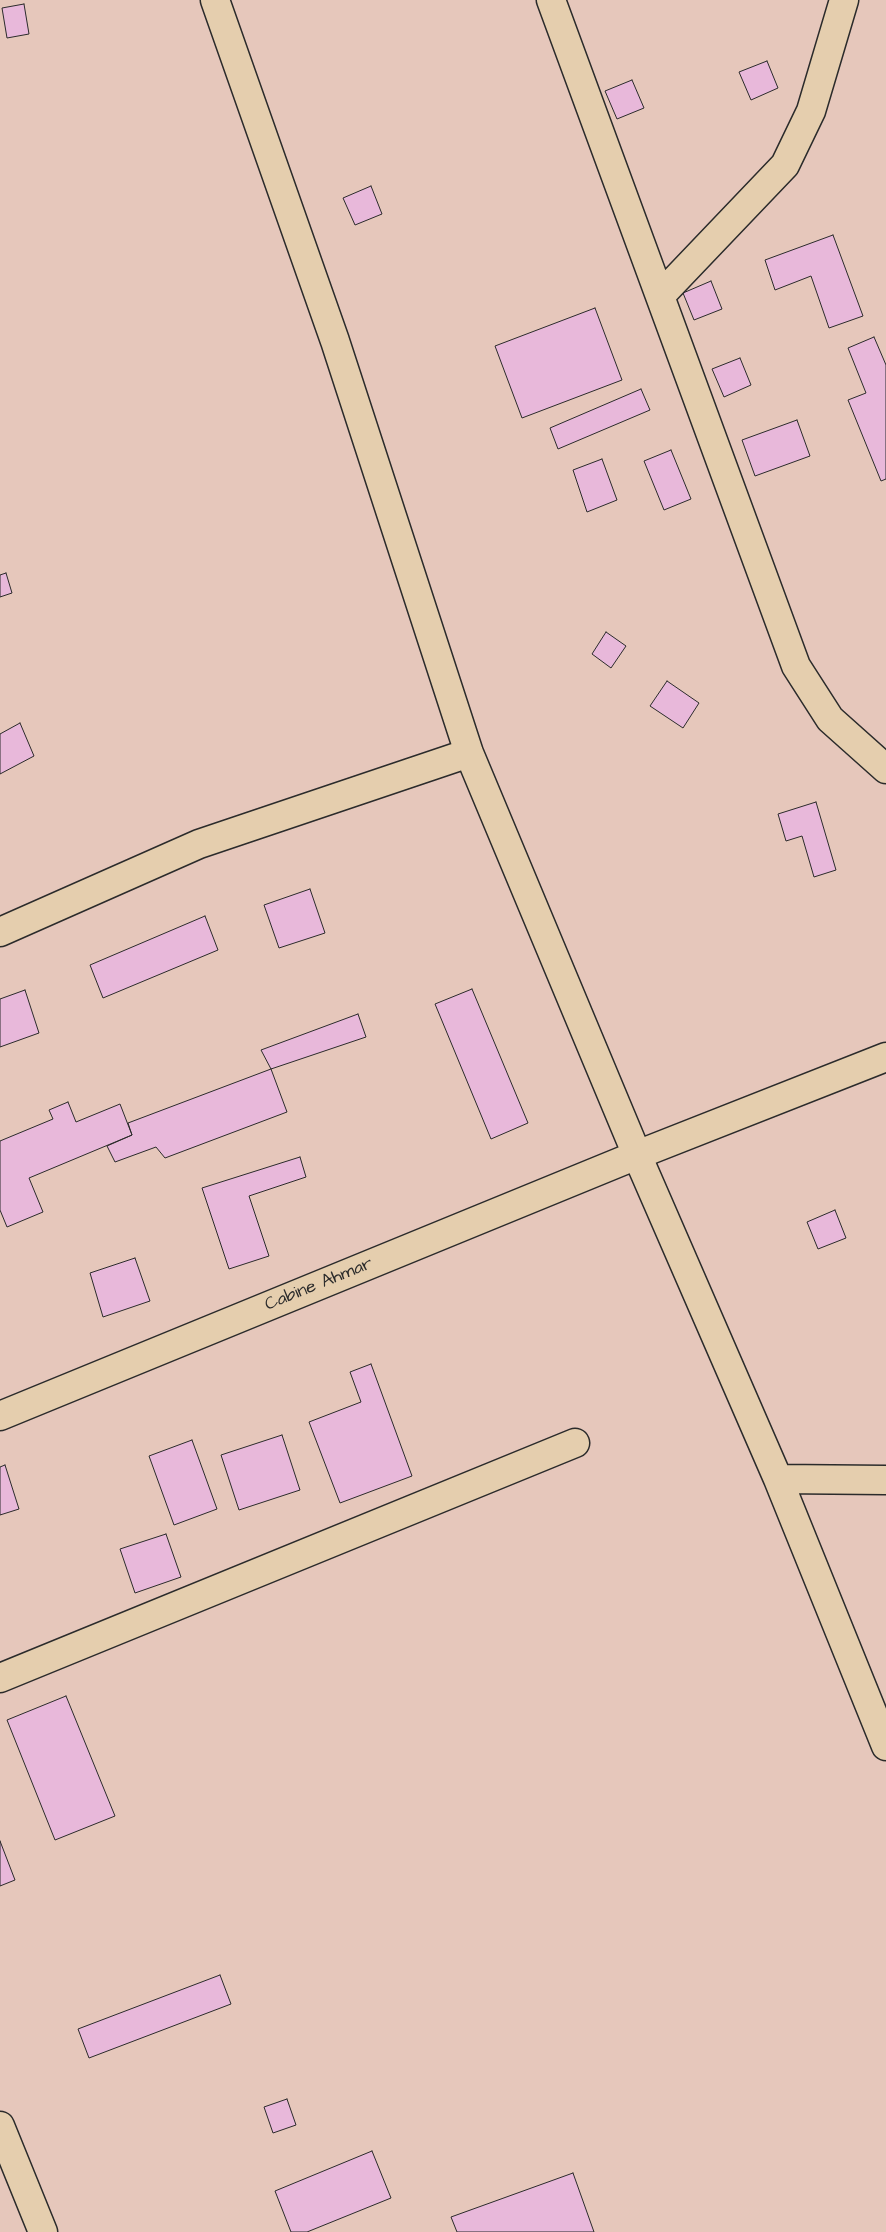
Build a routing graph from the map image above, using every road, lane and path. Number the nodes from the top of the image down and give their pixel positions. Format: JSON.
{"nodes":[{"id":1,"x":215,"y":0,"type":"edge"},
{"id":2,"x":551,"y":0,"type":"edge"},
{"id":3,"x":844,"y":0,"type":"edge"},
{"id":4,"x":660,"y":296,"type":"junction"},
{"id":5,"x":469,"y":753,"type":"junction"},
{"id":6,"x":886,"y":769,"type":"edge"},
{"id":7,"x":0,"y":932,"type":"edge"},
{"id":8,"x":886,"y":1057,"type":"edge"},
{"id":9,"x":637,"y":1156,"type":"junction"},
{"id":10,"x":0,"y":1416,"type":"edge"},
{"id":11,"x":575,"y":1443,"type":"dead end"},
{"id":12,"x":778,"y":1479,"type":"junction"},
{"id":13,"x":886,"y":1480,"type":"edge"},
{"id":14,"x":0,"y":1678,"type":"edge"},
{"id":15,"x":886,"y":1746,"type":"edge"},
{"id":16,"x":0,"y":2126,"type":"edge"},
{"id":17,"x":43,"y":2232,"type":"edge"}],
"edges":[{"from":1,"to":5,"type":"street"},
{"from":2,"to":4,"type":"street"},
{"from":3,"to":4,"type":"street"},
{"from":4,"to":6,"type":"street"},
{"from":5,"to":7,"type":"street"},
{"from":5,"to":9,"type":"street"},
{"from":8,"to":9,"type":"street","name":"Cabine Ahmar"},
{"from":9,"to":10,"type":"street","name":"Cabine Ahmar"},
{"from":9,"to":12,"type":"street"},
{"from":11,"to":14,"type":"street"},
{"from":12,"to":13,"type":"street"},
{"from":12,"to":15,"type":"street"},
{"from":16,"to":17,"type":"street"}]}
